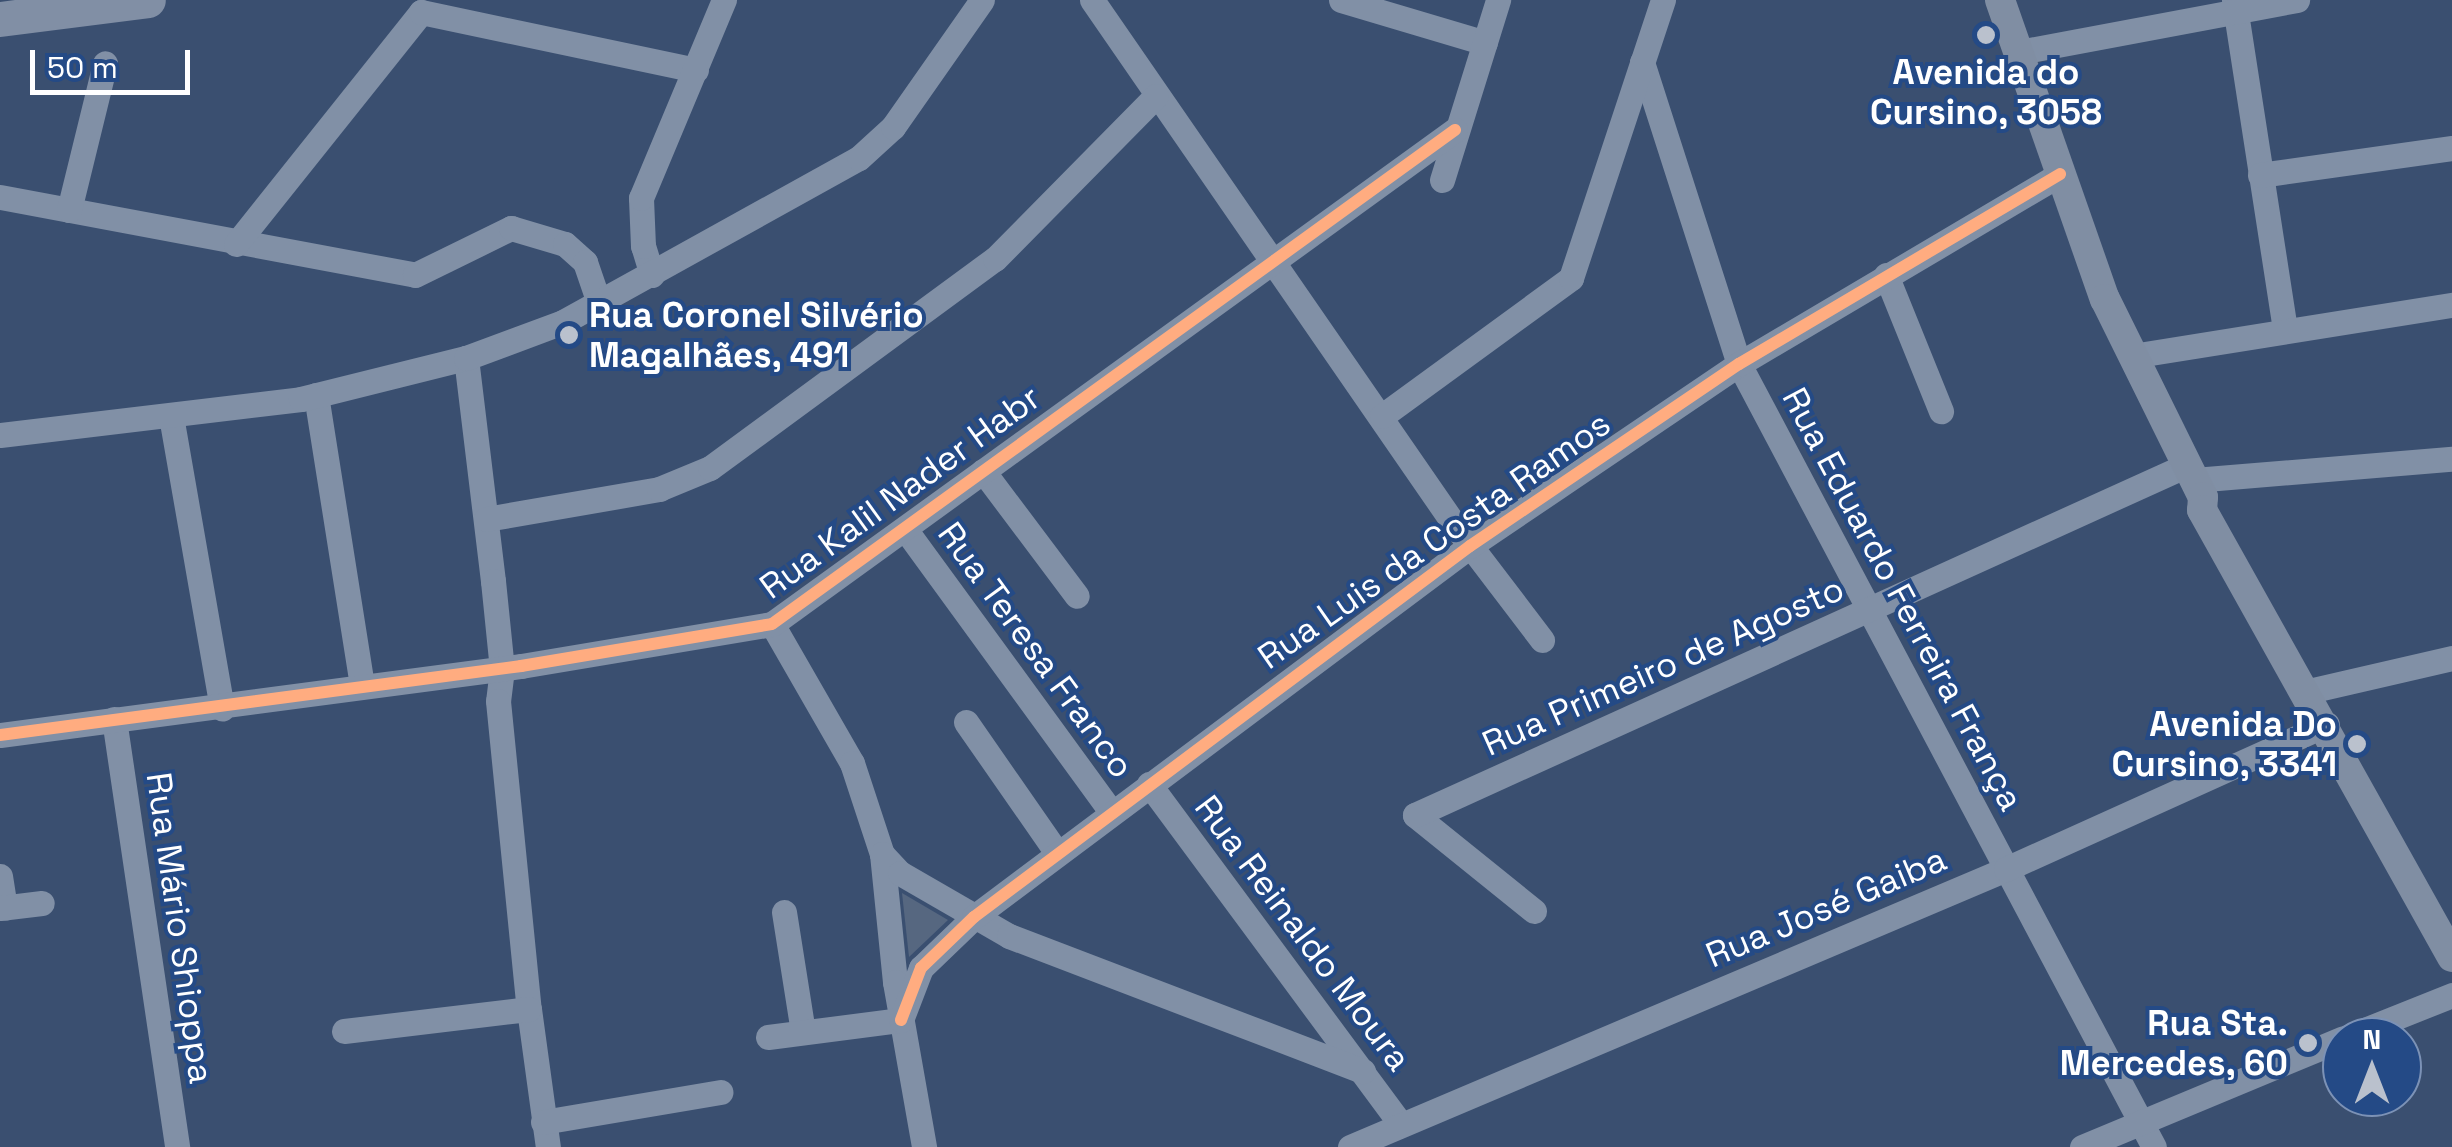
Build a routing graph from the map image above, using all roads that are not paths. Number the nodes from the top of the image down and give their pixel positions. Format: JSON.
{"nodes":[{"id":1,"x":148,"y":0,"type":"edge"},
{"id":2,"x":724,"y":0,"type":"edge"},
{"id":3,"x":982,"y":0,"type":"edge"},
{"id":4,"x":1092,"y":0,"type":"edge"},
{"id":5,"x":1341,"y":0,"type":"edge"},
{"id":6,"x":1498,"y":0,"type":"edge"},
{"id":7,"x":1663,"y":0,"type":"edge"},
{"id":8,"x":2000,"y":0,"type":"edge"},
{"id":9,"x":2297,"y":0,"type":"edge"},
{"id":10,"x":2234,"y":5,"type":"edge"},
{"id":11,"x":0,"y":19,"type":"edge"},
{"id":12,"x":1484,"y":43,"type":"junction"},
{"id":13,"x":2019,"y":52,"type":"junction"},
{"id":14,"x":1642,"y":62,"type":"junction"},
{"id":15,"x":105,"y":63,"type":"dead end"},
{"id":16,"x":696,"y":70,"type":"junction"},
{"id":17,"x":1156,"y":96,"type":"junction"},
{"id":18,"x":1455,"y":130,"type":"junction"},
{"id":19,"x":2452,"y":148,"type":"edge"},
{"id":20,"x":2060,"y":174,"type":"junction"},
{"id":21,"x":2260,"y":175,"type":"junction"},
{"id":22,"x":1442,"y":180,"type":"dead end"},
{"id":23,"x":0,"y":197,"type":"edge"},
{"id":24,"x":69,"y":210,"type":"junction"},
{"id":25,"x":236,"y":244,"type":"junction"},
{"id":26,"x":1270,"y":258,"type":"junction"},
{"id":27,"x":1886,"y":274,"type":"junction"},
{"id":28,"x":652,"y":275,"type":"junction"},
{"id":29,"x":599,"y":303,"type":"junction"},
{"id":30,"x":2452,"y":305,"type":"edge"},
{"id":31,"x":2285,"y":328,"type":"junction"},
{"id":32,"x":2132,"y":356,"type":"junction"},
{"id":33,"x":466,"y":358,"type":"junction"},
{"id":34,"x":1739,"y":364,"type":"junction"},
{"id":35,"x":316,"y":396,"type":"junction"},
{"id":36,"x":1941,"y":412,"type":"dead end"},
{"id":37,"x":172,"y":416,"type":"junction"},
{"id":38,"x":1382,"y":416,"type":"junction"},
{"id":39,"x":0,"y":435,"type":"edge"},
{"id":40,"x":2452,"y":459,"type":"edge"},
{"id":41,"x":983,"y":470,"type":"junction"},
{"id":42,"x":2195,"y":481,"type":"junction"},
{"id":43,"x":486,"y":520,"type":"junction"},
{"id":44,"x":905,"y":529,"type":"junction"},
{"id":45,"x":1470,"y":546,"type":"junction"},
{"id":46,"x":1077,"y":596,"type":"dead end"},
{"id":47,"x":1868,"y":612,"type":"junction"},
{"id":48,"x":772,"y":624,"type":"junction"},
{"id":49,"x":1542,"y":640,"type":"dead end"},
{"id":50,"x":2452,"y":658,"type":"edge"},
{"id":51,"x":502,"y":669,"type":"junction"},
{"id":52,"x":2304,"y":683,"type":"junction"},
{"id":53,"x":362,"y":686,"type":"junction"},
{"id":54,"x":222,"y":709,"type":"junction"},
{"id":55,"x":114,"y":719,"type":"junction"},
{"id":56,"x":966,"y":722,"type":"dead end"},
{"id":57,"x":2327,"y":724,"type":"junction"},
{"id":58,"x":0,"y":735,"type":"edge"},
{"id":59,"x":1149,"y":784,"type":"junction"},
{"id":60,"x":1112,"y":812,"type":"junction"},
{"id":61,"x":1057,"y":853,"type":"junction"},
{"id":62,"x":882,"y":854,"type":"junction"},
{"id":63,"x":2006,"y":868,"type":"junction"},
{"id":64,"x":0,"y":876,"type":"edge"},
{"id":65,"x":42,"y":902,"type":"dead end"},
{"id":66,"x":2,"y":908,"type":"edge"},
{"id":67,"x":784,"y":912,"type":"dead end"},
{"id":68,"x":1534,"y":912,"type":"dead end"},
{"id":69,"x":974,"y":917,"type":"junction"},
{"id":70,"x":2452,"y":957,"type":"edge"},
{"id":71,"x":2452,"y":995,"type":"edge"},
{"id":72,"x":529,"y":1009,"type":"junction"},
{"id":73,"x":2397,"y":1017,"type":"edge"},
{"id":74,"x":901,"y":1020,"type":"junction"},
{"id":75,"x":344,"y":1031,"type":"dead end"},
{"id":76,"x":803,"y":1032,"type":"junction"},
{"id":77,"x":768,"y":1037,"type":"dead end"},
{"id":78,"x":2322,"y":1048,"type":"edge"},
{"id":79,"x":1362,"y":1070,"type":"junction"},
{"id":80,"x":720,"y":1092,"type":"dead end"},
{"id":81,"x":2141,"y":1123,"type":"junction"},
{"id":82,"x":1401,"y":1124,"type":"junction"},
{"id":83,"x":546,"y":1134,"type":"edge"},
{"id":84,"x":177,"y":1147,"type":"edge"},
{"id":85,"x":924,"y":1147,"type":"edge"},
{"id":86,"x":1350,"y":1147,"type":"edge"},
{"id":87,"x":2082,"y":1147,"type":"edge"},
{"id":88,"x":2154,"y":1147,"type":"edge"}],
"edges":[{"from":1,"to":11,"type":"highway"},
{"from":2,"to":16,"type":"street"},
{"from":3,"to":28,"type":"street"},
{"from":4,"to":17,"type":"street"},
{"from":5,"to":12,"type":"street"},
{"from":6,"to":12,"type":"street"},
{"from":7,"to":14,"type":"street"},
{"from":8,"to":13,"type":"main road"},
{"from":9,"to":10,"type":"street"},
{"from":10,"to":13,"type":"street"},
{"from":10,"to":21,"type":"street"},
{"from":12,"to":18,"type":"street"},
{"from":13,"to":20,"type":"main road"},
{"from":14,"to":34,"type":"street","name":"Rua Eduardo Ferreira França"},
{"from":14,"to":38,"type":"street"},
{"from":15,"to":24,"type":"street"},
{"from":16,"to":25,"type":"street"},
{"from":16,"to":28,"type":"street"},
{"from":17,"to":26,"type":"street"},
{"from":17,"to":43,"type":"street"},
{"from":18,"to":22,"type":"street"},
{"from":18,"to":26,"type":"street","name":"Rua Kalil Nader Habr"},
{"from":19,"to":21,"type":"street"},
{"from":20,"to":27,"type":"street","name":"Rua Luis da Costa Ramos"},
{"from":20,"to":32,"type":"main road"},
{"from":21,"to":31,"type":"street"},
{"from":23,"to":24,"type":"street"},
{"from":24,"to":25,"type":"street"},
{"from":25,"to":29,"type":"street"},
{"from":26,"to":38,"type":"street"},
{"from":26,"to":41,"type":"street","name":"Rua Kalil Nader Habr"},
{"from":27,"to":34,"type":"street","name":"Rua Luis da Costa Ramos"},
{"from":27,"to":36,"type":"street"},
{"from":28,"to":29,"type":"street"},
{"from":29,"to":33,"type":"street"},
{"from":30,"to":31,"type":"street"},
{"from":31,"to":32,"type":"street"},
{"from":32,"to":42,"type":"main road"},
{"from":33,"to":35,"type":"street"},
{"from":33,"to":43,"type":"street"},
{"from":34,"to":45,"type":"street","name":"Rua Luis da Costa Ramos"},
{"from":34,"to":47,"type":"street","name":"Rua Eduardo Ferreira França"},
{"from":35,"to":37,"type":"street"},
{"from":35,"to":53,"type":"street"},
{"from":37,"to":39,"type":"street"},
{"from":37,"to":54,"type":"street"},
{"from":38,"to":45,"type":"street"},
{"from":40,"to":42,"type":"street"},
{"from":41,"to":44,"type":"street","name":"Rua Kalil Nader Habr"},
{"from":41,"to":46,"type":"street"},
{"from":42,"to":47,"type":"street","name":"Rua Primeiro de Agosto"},
{"from":42,"to":52,"type":"main road"},
{"from":43,"to":51,"type":"street"},
{"from":44,"to":48,"type":"street","name":"Rua Kalil Nader Habr"},
{"from":44,"to":60,"type":"street","name":"Rua Teresa Franco"},
{"from":45,"to":49,"type":"street"},
{"from":45,"to":59,"type":"street","name":"Rua Luis da Costa Ramos"},
{"from":47,"to":63,"type":"street","name":"Rua Eduardo Ferreira França"},
{"from":47,"to":68,"type":"street","name":"Rua Primeiro de Agosto"},
{"from":48,"to":51,"type":"street","name":"Rua Kalil Nader Habr"},
{"from":48,"to":62,"type":"street"},
{"from":50,"to":52,"type":"street"},
{"from":51,"to":53,"type":"street","name":"Rua Kalil Nader Habr"},
{"from":51,"to":72,"type":"street"},
{"from":52,"to":57,"type":"main road"},
{"from":53,"to":54,"type":"street","name":"Rua Kalil Nader Habr"},
{"from":54,"to":55,"type":"street","name":"Rua Kalil Nader Habr"},
{"from":55,"to":58,"type":"street","name":"Rua Kalil Nader Habr"},
{"from":55,"to":84,"type":"street","name":"Rua Mário Shioppa"},
{"from":56,"to":61,"type":"street"},
{"from":57,"to":63,"type":"street","name":"Rua José Gaiba"},
{"from":57,"to":70,"type":"main road"},
{"from":59,"to":60,"type":"street","name":"Rua Luis da Costa Ramos"},
{"from":59,"to":79,"type":"street","name":"Rua Reinaldo Moura"},
{"from":60,"to":61,"type":"street","name":"Rua Luis da Costa Ramos"},
{"from":61,"to":69,"type":"street","name":"Rua Luis da Costa Ramos"},
{"from":62,"to":69,"type":"street"},
{"from":62,"to":74,"type":"street"},
{"from":63,"to":81,"type":"street","name":"Rua Eduardo Ferreira França"},
{"from":63,"to":82,"type":"street","name":"Rua José Gaiba"},
{"from":64,"to":66,"type":"street"},
{"from":65,"to":66,"type":"street"},
{"from":67,"to":76,"type":"street"},
{"from":69,"to":74,"type":"street","name":"Rua Luis da Costa Ramos"},
{"from":69,"to":79,"type":"street"},
{"from":71,"to":73,"type":"street"},
{"from":72,"to":75,"type":"street"},
{"from":72,"to":83,"type":"street"},
{"from":74,"to":76,"type":"street"},
{"from":74,"to":85,"type":"street"},
{"from":76,"to":77,"type":"street"},
{"from":78,"to":81,"type":"street"},
{"from":79,"to":82,"type":"street","name":"Rua Reinaldo Moura"},
{"from":80,"to":83,"type":"street"},
{"from":81,"to":87,"type":"street"},
{"from":81,"to":88,"type":"street","name":"Rua Eduardo Ferreira França"},
{"from":82,"to":86,"type":"street","name":"Rua José Gaiba"}]}
